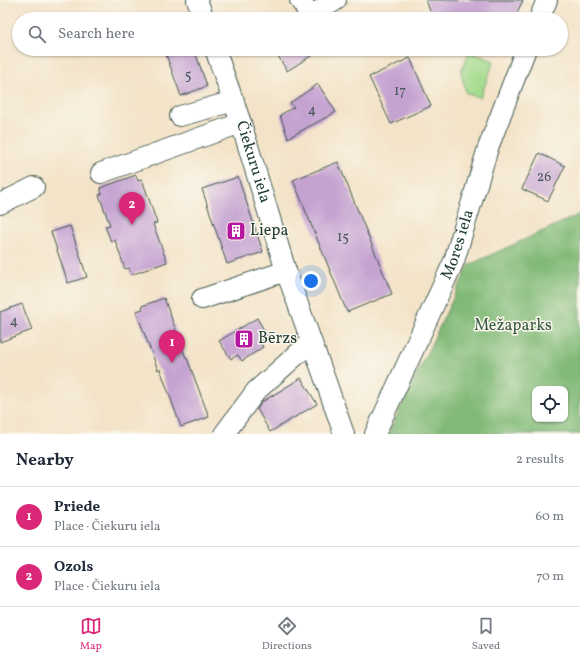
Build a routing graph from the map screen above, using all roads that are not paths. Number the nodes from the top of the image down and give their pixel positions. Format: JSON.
{"nodes":[{"id":1,"x":197,"y":0,"type":"edge"},
{"id":2,"x":300,"y":0,"type":"edge"},
{"id":3,"x":336,"y":0,"type":"edge"},
{"id":4,"x":547,"y":0,"type":"edge"},
{"id":5,"x":201,"y":12,"type":"edge"},
{"id":6,"x":308,"y":12,"type":"edge"},
{"id":7,"x":317,"y":12,"type":"edge"},
{"id":8,"x":542,"y":12,"type":"edge"},
{"id":9,"x":218,"y":56,"type":"edge"},
{"id":10,"x":523,"y":56,"type":"edge"},
{"id":11,"x":234,"y":101,"type":"junction"},
{"id":12,"x":180,"y":116,"type":"dead end"},
{"id":13,"x":241,"y":123,"type":"junction"},
{"id":14,"x":101,"y":173,"type":"dead end"},
{"id":15,"x":34,"y":187,"type":"dead end"},
{"id":16,"x":0,"y":204,"type":"edge"},
{"id":17,"x":286,"y":271,"type":"junction"},
{"id":18,"x":202,"y":299,"type":"dead end"},
{"id":19,"x":311,"y":342,"type":"junction"},
{"id":20,"x":224,"y":434,"type":"edge"},
{"id":21,"x":344,"y":434,"type":"edge"},
{"id":22,"x":375,"y":434,"type":"edge"}],
"edges":[{"from":1,"to":5,"type":"street"},
{"from":2,"to":6,"type":"street"},
{"from":3,"to":7,"type":"street"},
{"from":4,"to":8,"type":"street"},
{"from":9,"to":11,"type":"street","name":"Čiekuru iela"},
{"from":10,"to":22,"type":"street","name":"Mores iela"},
{"from":11,"to":12,"type":"street"},
{"from":11,"to":13,"type":"street","name":"Čiekuru iela"},
{"from":13,"to":14,"type":"street"},
{"from":13,"to":17,"type":"street","name":"Čiekuru iela"},
{"from":15,"to":16,"type":"street"},
{"from":17,"to":18,"type":"street"},
{"from":17,"to":19,"type":"street","name":"Čiekuru iela"},
{"from":19,"to":20,"type":"street"},
{"from":19,"to":21,"type":"street","name":"Čiekuru iela"}]}
